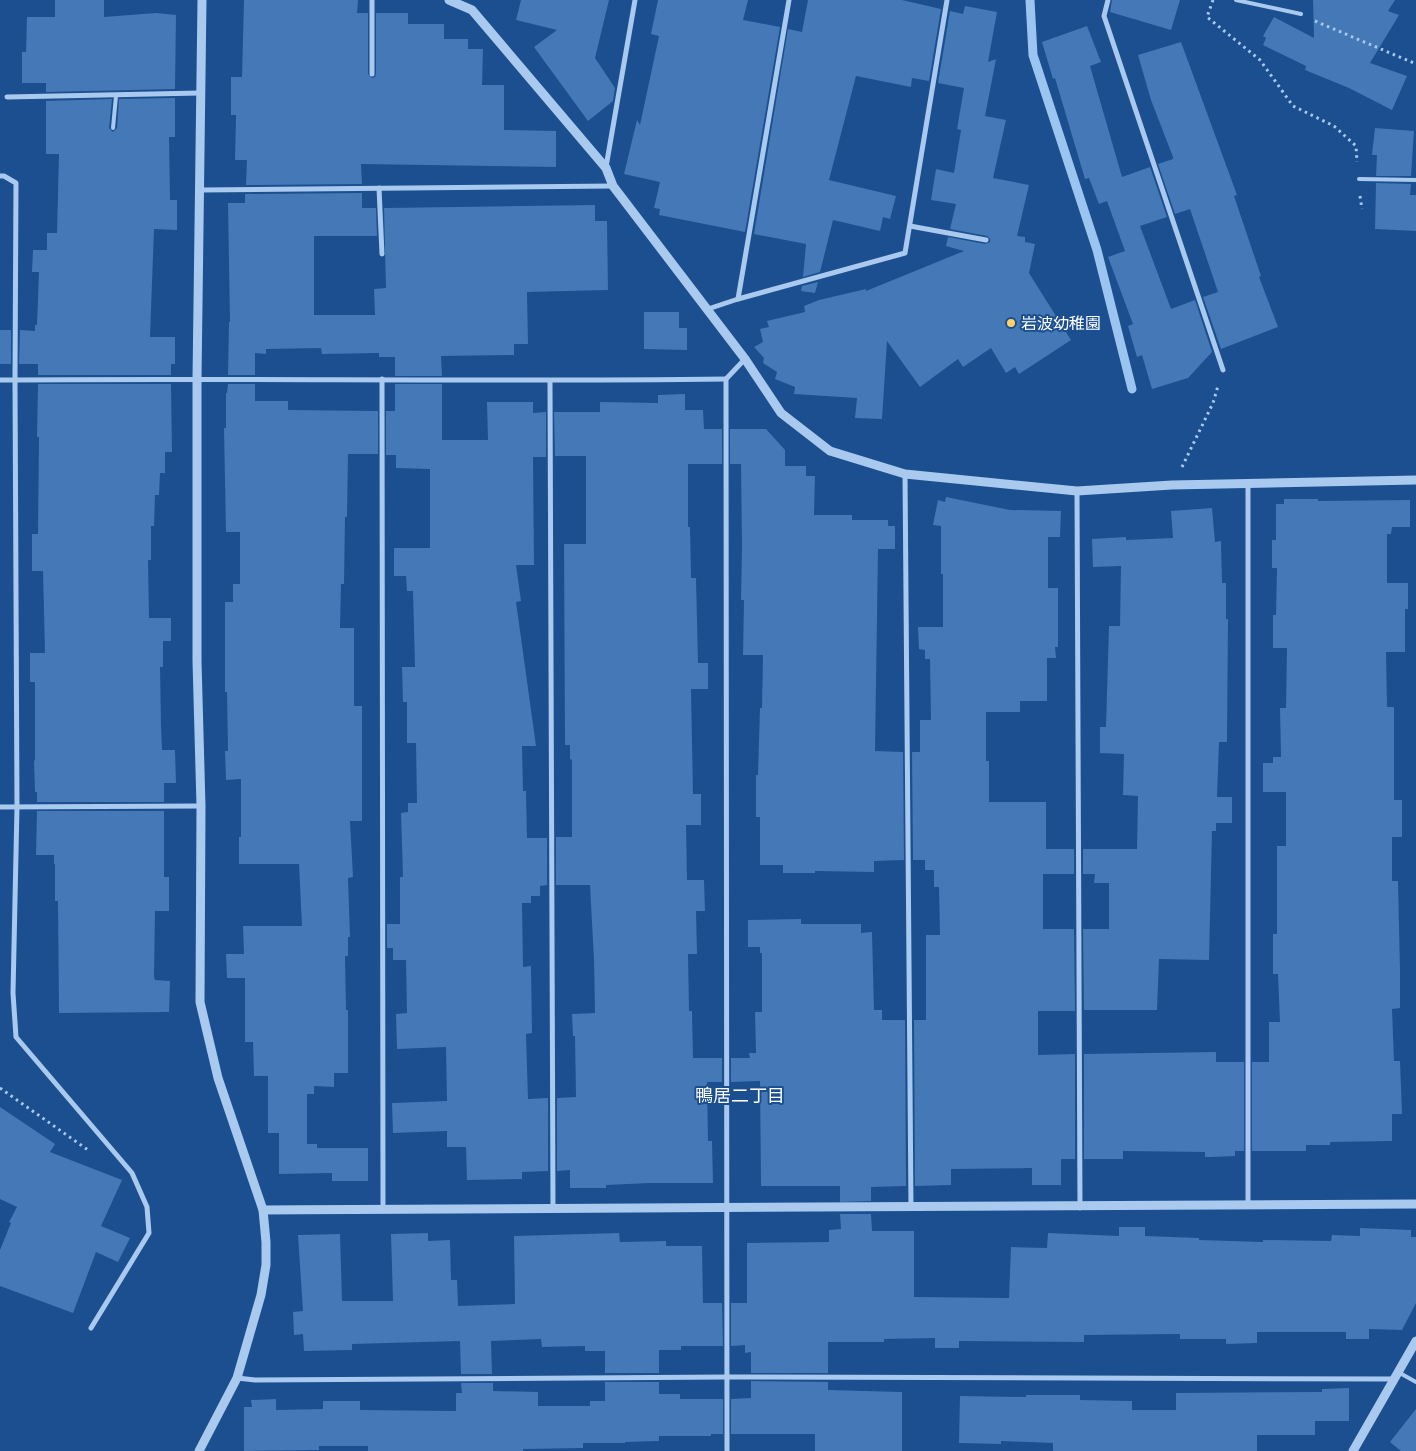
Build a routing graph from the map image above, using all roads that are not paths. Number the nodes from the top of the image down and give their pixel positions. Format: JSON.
{"nodes":[{"id":1,"x":202,"y":0,"type":"edge"},
{"id":2,"x":372,"y":0,"type":"edge"},
{"id":3,"x":449,"y":0,"type":"edge"},
{"id":4,"x":635,"y":0,"type":"edge"},
{"id":5,"x":789,"y":0,"type":"edge"},
{"id":6,"x":947,"y":0,"type":"edge"},
{"id":7,"x":1108,"y":0,"type":"edge"},
{"id":8,"x":1236,"y":0,"type":"edge"},
{"id":9,"x":1301,"y":14,"type":"road end"},
{"id":10,"x":372,"y":74,"type":"dead end"},
{"id":11,"x":200,"y":94,"type":"junction"},
{"id":12,"x":116,"y":96,"type":"junction"},
{"id":13,"x":7,"y":98,"type":"dead end"},
{"id":14,"x":114,"y":128,"type":"dead end"},
{"id":15,"x":606,"y":168,"type":"junction"},
{"id":16,"x":0,"y":176,"type":"edge"},
{"id":17,"x":1359,"y":179,"type":"road end"},
{"id":18,"x":1416,"y":180,"type":"edge"},
{"id":19,"x":613,"y":186,"type":"junction"},
{"id":20,"x":379,"y":188,"type":"junction"},
{"id":21,"x":200,"y":190,"type":"junction"},
{"id":22,"x":910,"y":226,"type":"junction"},
{"id":23,"x":986,"y":240,"type":"dead end"},
{"id":24,"x":382,"y":254,"type":"dead end"},
{"id":25,"x":738,"y":299,"type":"junction"},
{"id":26,"x":708,"y":309,"type":"junction"},
{"id":27,"x":745,"y":359,"type":"junction"},
{"id":28,"x":1223,"y":370,"type":"road end"},
{"id":29,"x":197,"y":379,"type":"junction"},
{"id":30,"x":382,"y":379,"type":"junction"},
{"id":31,"x":0,"y":380,"type":"edge"},
{"id":32,"x":14,"y":380,"type":"junction"},
{"id":33,"x":726,"y":380,"type":"junction"},
{"id":34,"x":550,"y":381,"type":"junction"},
{"id":35,"x":905,"y":474,"type":"junction"},
{"id":36,"x":1416,"y":480,"type":"edge"},
{"id":37,"x":1248,"y":484,"type":"junction"},
{"id":38,"x":1077,"y":491,"type":"junction"},
{"id":39,"x":201,"y":806,"type":"junction"},
{"id":40,"x":0,"y":807,"type":"edge"},
{"id":41,"x":17,"y":807,"type":"junction"},
{"id":42,"x":1416,"y":1204,"type":"edge"},
{"id":43,"x":1248,"y":1206,"type":"junction"},
{"id":44,"x":554,"y":1208,"type":"junction"},
{"id":45,"x":726,"y":1208,"type":"junction"},
{"id":46,"x":911,"y":1208,"type":"junction"},
{"id":47,"x":1080,"y":1208,"type":"junction"},
{"id":48,"x":383,"y":1209,"type":"junction"},
{"id":49,"x":262,"y":1210,"type":"junction"},
{"id":50,"x":91,"y":1328,"type":"dead end"},
{"id":51,"x":1416,"y":1341,"type":"edge"},
{"id":52,"x":1397,"y":1376,"type":"junction"},
{"id":53,"x":726,"y":1377,"type":"junction"},
{"id":54,"x":237,"y":1378,"type":"junction"},
{"id":55,"x":1416,"y":1382,"type":"edge"},
{"id":56,"x":199,"y":1451,"type":"edge"},
{"id":57,"x":727,"y":1451,"type":"edge"},
{"id":58,"x":1353,"y":1451,"type":"edge"}],
"edges":[{"from":1,"to":11,"type":"street"},
{"from":2,"to":10,"type":"street"},
{"from":3,"to":15,"type":"street"},
{"from":4,"to":15,"type":"street"},
{"from":5,"to":25,"type":"street"},
{"from":6,"to":22,"type":"street"},
{"from":7,"to":28,"type":"street"},
{"from":8,"to":9,"type":"lane"},
{"from":11,"to":12,"type":"street"},
{"from":11,"to":21,"type":"street"},
{"from":12,"to":13,"type":"street"},
{"from":12,"to":14,"type":"lane"},
{"from":15,"to":19,"type":"street"},
{"from":16,"to":32,"type":"street"},
{"from":17,"to":18,"type":"lane"},
{"from":19,"to":20,"type":"street"},
{"from":19,"to":26,"type":"street"},
{"from":20,"to":21,"type":"street"},
{"from":20,"to":24,"type":"street"},
{"from":21,"to":29,"type":"street"},
{"from":22,"to":23,"type":"street"},
{"from":22,"to":25,"type":"street"},
{"from":25,"to":26,"type":"street"},
{"from":26,"to":27,"type":"street"},
{"from":27,"to":33,"type":"street"},
{"from":27,"to":35,"type":"street"},
{"from":29,"to":30,"type":"street"},
{"from":29,"to":32,"type":"street"},
{"from":29,"to":39,"type":"street"},
{"from":30,"to":34,"type":"street"},
{"from":30,"to":48,"type":"street"},
{"from":31,"to":32,"type":"street"},
{"from":32,"to":41,"type":"street"},
{"from":33,"to":34,"type":"street"},
{"from":33,"to":45,"type":"street"},
{"from":34,"to":44,"type":"street"},
{"from":35,"to":38,"type":"street"},
{"from":35,"to":46,"type":"street"},
{"from":36,"to":37,"type":"street"},
{"from":37,"to":38,"type":"street"},
{"from":37,"to":43,"type":"street"},
{"from":38,"to":47,"type":"street"},
{"from":39,"to":41,"type":"street"},
{"from":39,"to":49,"type":"street"},
{"from":40,"to":41,"type":"street"},
{"from":41,"to":50,"type":"street"},
{"from":42,"to":43,"type":"street"},
{"from":43,"to":47,"type":"street"},
{"from":44,"to":45,"type":"street"},
{"from":44,"to":48,"type":"street"},
{"from":45,"to":46,"type":"street"},
{"from":45,"to":53,"type":"street"},
{"from":46,"to":47,"type":"street"},
{"from":48,"to":49,"type":"street"},
{"from":49,"to":54,"type":"street"},
{"from":51,"to":52,"type":"street"},
{"from":52,"to":53,"type":"street"},
{"from":52,"to":55,"type":"lane"},
{"from":52,"to":58,"type":"street"},
{"from":53,"to":54,"type":"street"},
{"from":53,"to":57,"type":"street"},
{"from":54,"to":56,"type":"street"}]}
